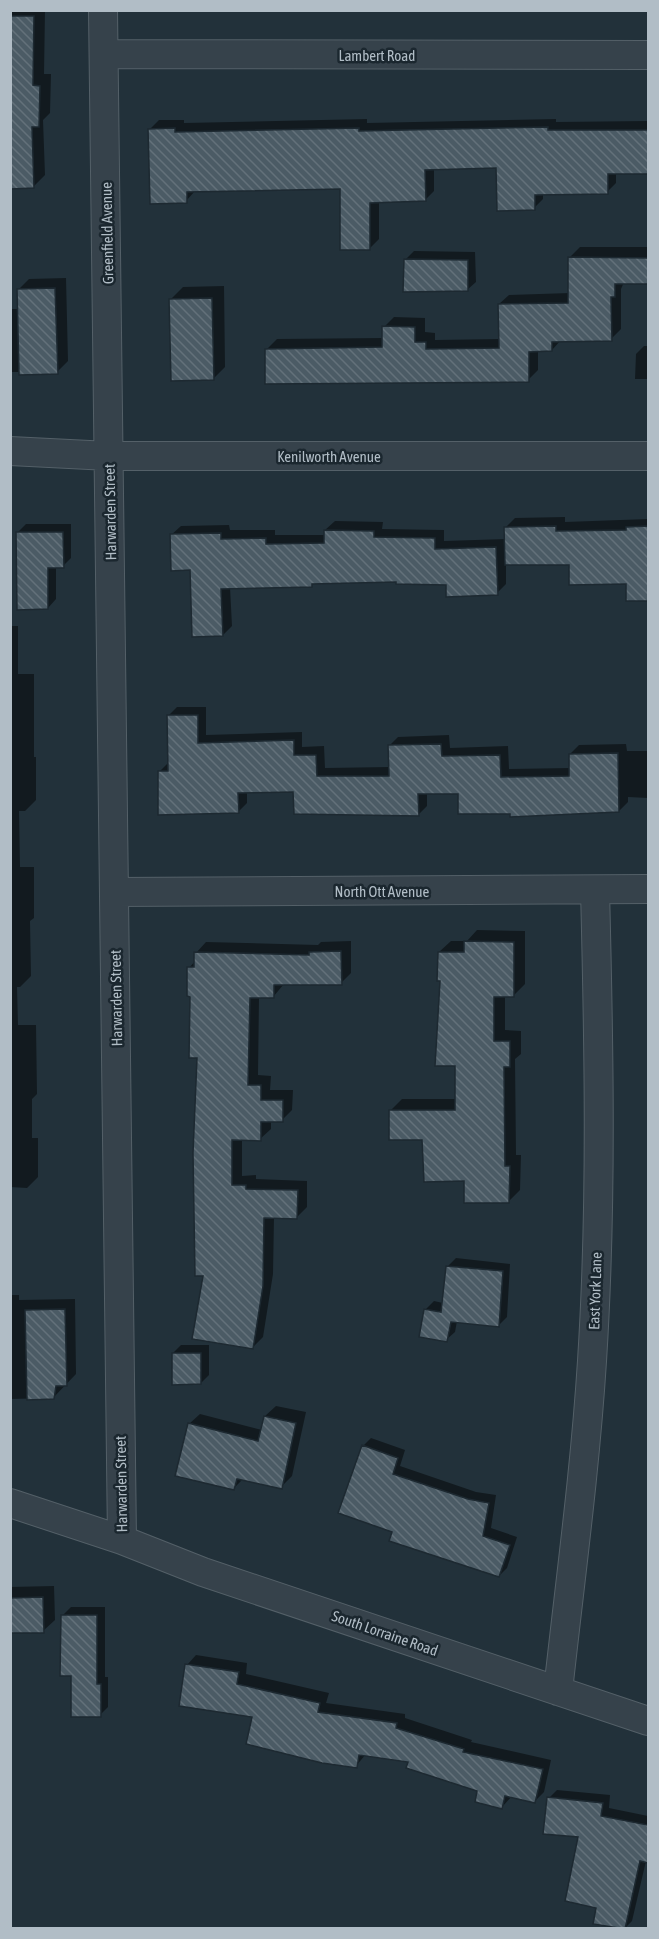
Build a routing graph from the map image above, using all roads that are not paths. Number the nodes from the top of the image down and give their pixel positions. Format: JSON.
{"nodes":[{"id":1,"x":103,"y":10,"type":"edge"},
{"id":2,"x":105,"y":54,"type":"junction"},
{"id":3,"x":648,"y":55,"type":"edge"},
{"id":4,"x":10,"y":451,"type":"edge"},
{"id":5,"x":109,"y":456,"type":"junction"},
{"id":6,"x":648,"y":456,"type":"edge"},
{"id":7,"x":648,"y":889,"type":"edge"},
{"id":8,"x":595,"y":890,"type":"junction"},
{"id":9,"x":115,"y":892,"type":"junction"},
{"id":10,"x":10,"y":1503,"type":"edge"},
{"id":11,"x":122,"y":1540,"type":"junction"},
{"id":12,"x":558,"y":1691,"type":"junction"},
{"id":13,"x":648,"y":1721,"type":"edge"}],
"edges":[{"from":1,"to":2,"type":"street","name":"Greenfield Avenue"},
{"from":2,"to":3,"type":"street","name":"Lambert Road"},
{"from":2,"to":5,"type":"street","name":"Greenfield Avenue"},
{"from":4,"to":5,"type":"street","name":"Kenilworth Avenue"},
{"from":5,"to":6,"type":"street","name":"Kenilworth Avenue"},
{"from":5,"to":9,"type":"street","name":"Harwarden Street"},
{"from":7,"to":8,"type":"street","name":"North Ott Avenue"},
{"from":8,"to":9,"type":"street","name":"North Ott Avenue"},
{"from":8,"to":12,"type":"street","name":"East York Lane"},
{"from":9,"to":11,"type":"street","name":"Harwarden Street"},
{"from":10,"to":11,"type":"street","name":"South Lorraine Road"},
{"from":11,"to":12,"type":"street","name":"South Lorraine Road"},
{"from":12,"to":13,"type":"street","name":"South Lorraine Road"}]}
